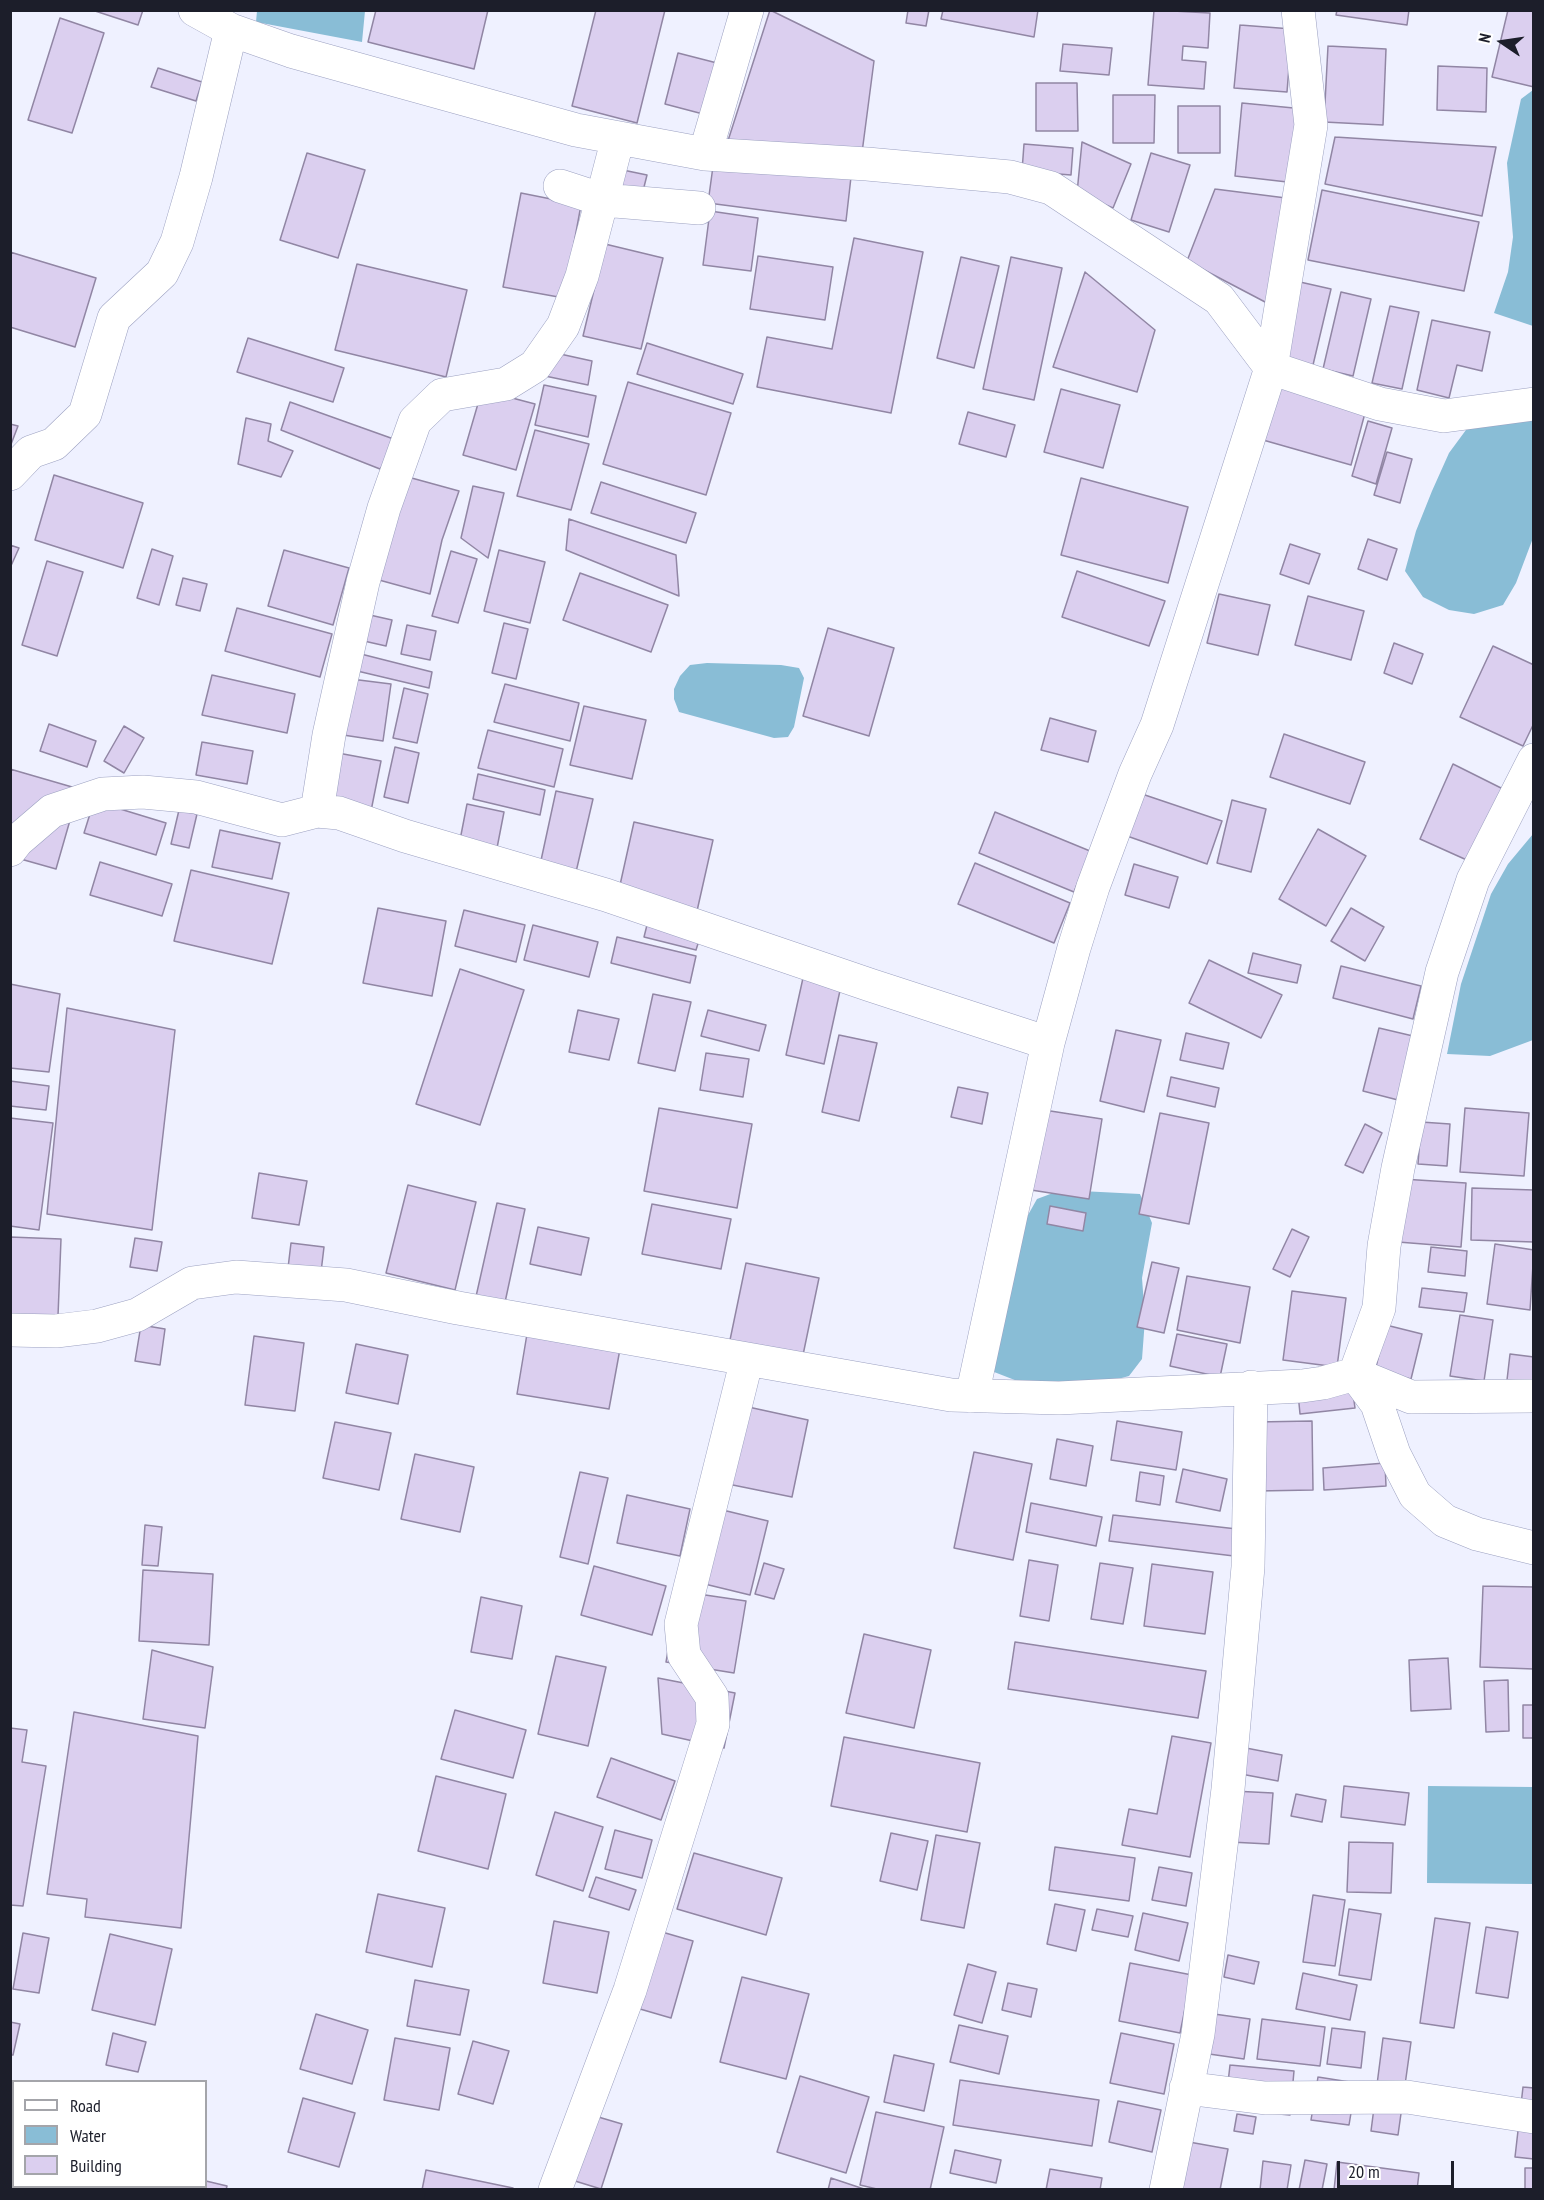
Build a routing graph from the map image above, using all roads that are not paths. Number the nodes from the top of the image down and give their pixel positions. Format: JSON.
{"nodes":[{"id":1,"x":195,"y":10,"type":"edge"},
{"id":2,"x":747,"y":10,"type":"edge"},
{"id":3,"x":1299,"y":10,"type":"edge"},
{"id":4,"x":231,"y":30,"type":"junction"},
{"id":5,"x":618,"y":138,"type":"junction"},
{"id":6,"x":705,"y":154,"type":"junction"},
{"id":7,"x":560,"y":186,"type":"dead end"},
{"id":8,"x":603,"y":200,"type":"junction"},
{"id":9,"x":699,"y":208,"type":"dead end"},
{"id":10,"x":1271,"y":368,"type":"junction"},
{"id":11,"x":1533,"y":404,"type":"edge"},
{"id":12,"x":10,"y":474,"type":"edge"},
{"id":13,"x":1533,"y":760,"type":"edge"},
{"id":14,"x":317,"y":811,"type":"junction"},
{"id":15,"x":13,"y":843,"type":"edge"},
{"id":16,"x":1048,"y":1043,"type":"junction"},
{"id":17,"x":10,"y":1330,"type":"edge"},
{"id":18,"x":747,"y":1359,"type":"junction"},
{"id":19,"x":1354,"y":1374,"type":"junction"},
{"id":20,"x":1251,"y":1387,"type":"junction"},
{"id":21,"x":972,"y":1396,"type":"junction"},
{"id":22,"x":1533,"y":1396,"type":"edge"},
{"id":23,"x":1533,"y":1548,"type":"edge"},
{"id":24,"x":1186,"y":2088,"type":"junction"},
{"id":25,"x":1533,"y":2117,"type":"edge"},
{"id":26,"x":555,"y":2190,"type":"edge"},
{"id":27,"x":1166,"y":2190,"type":"edge"}],
"edges":[{"from":1,"to":4,"type":"street"},
{"from":2,"to":6,"type":"street"},
{"from":3,"to":10,"type":"street"},
{"from":4,"to":5,"type":"street"},
{"from":4,"to":12,"type":"street"},
{"from":5,"to":6,"type":"street"},
{"from":5,"to":8,"type":"street"},
{"from":6,"to":10,"type":"street"},
{"from":7,"to":8,"type":"street"},
{"from":8,"to":9,"type":"street"},
{"from":8,"to":14,"type":"street"},
{"from":10,"to":11,"type":"street"},
{"from":10,"to":16,"type":"street"},
{"from":13,"to":19,"type":"street"},
{"from":14,"to":15,"type":"street"},
{"from":14,"to":16,"type":"street"},
{"from":16,"to":21,"type":"street"},
{"from":17,"to":18,"type":"street"},
{"from":18,"to":21,"type":"street"},
{"from":18,"to":26,"type":"street"},
{"from":19,"to":20,"type":"street"},
{"from":19,"to":22,"type":"street"},
{"from":19,"to":23,"type":"street"},
{"from":20,"to":21,"type":"street"},
{"from":20,"to":24,"type":"street"},
{"from":24,"to":25,"type":"street"},
{"from":24,"to":27,"type":"street"}]}
